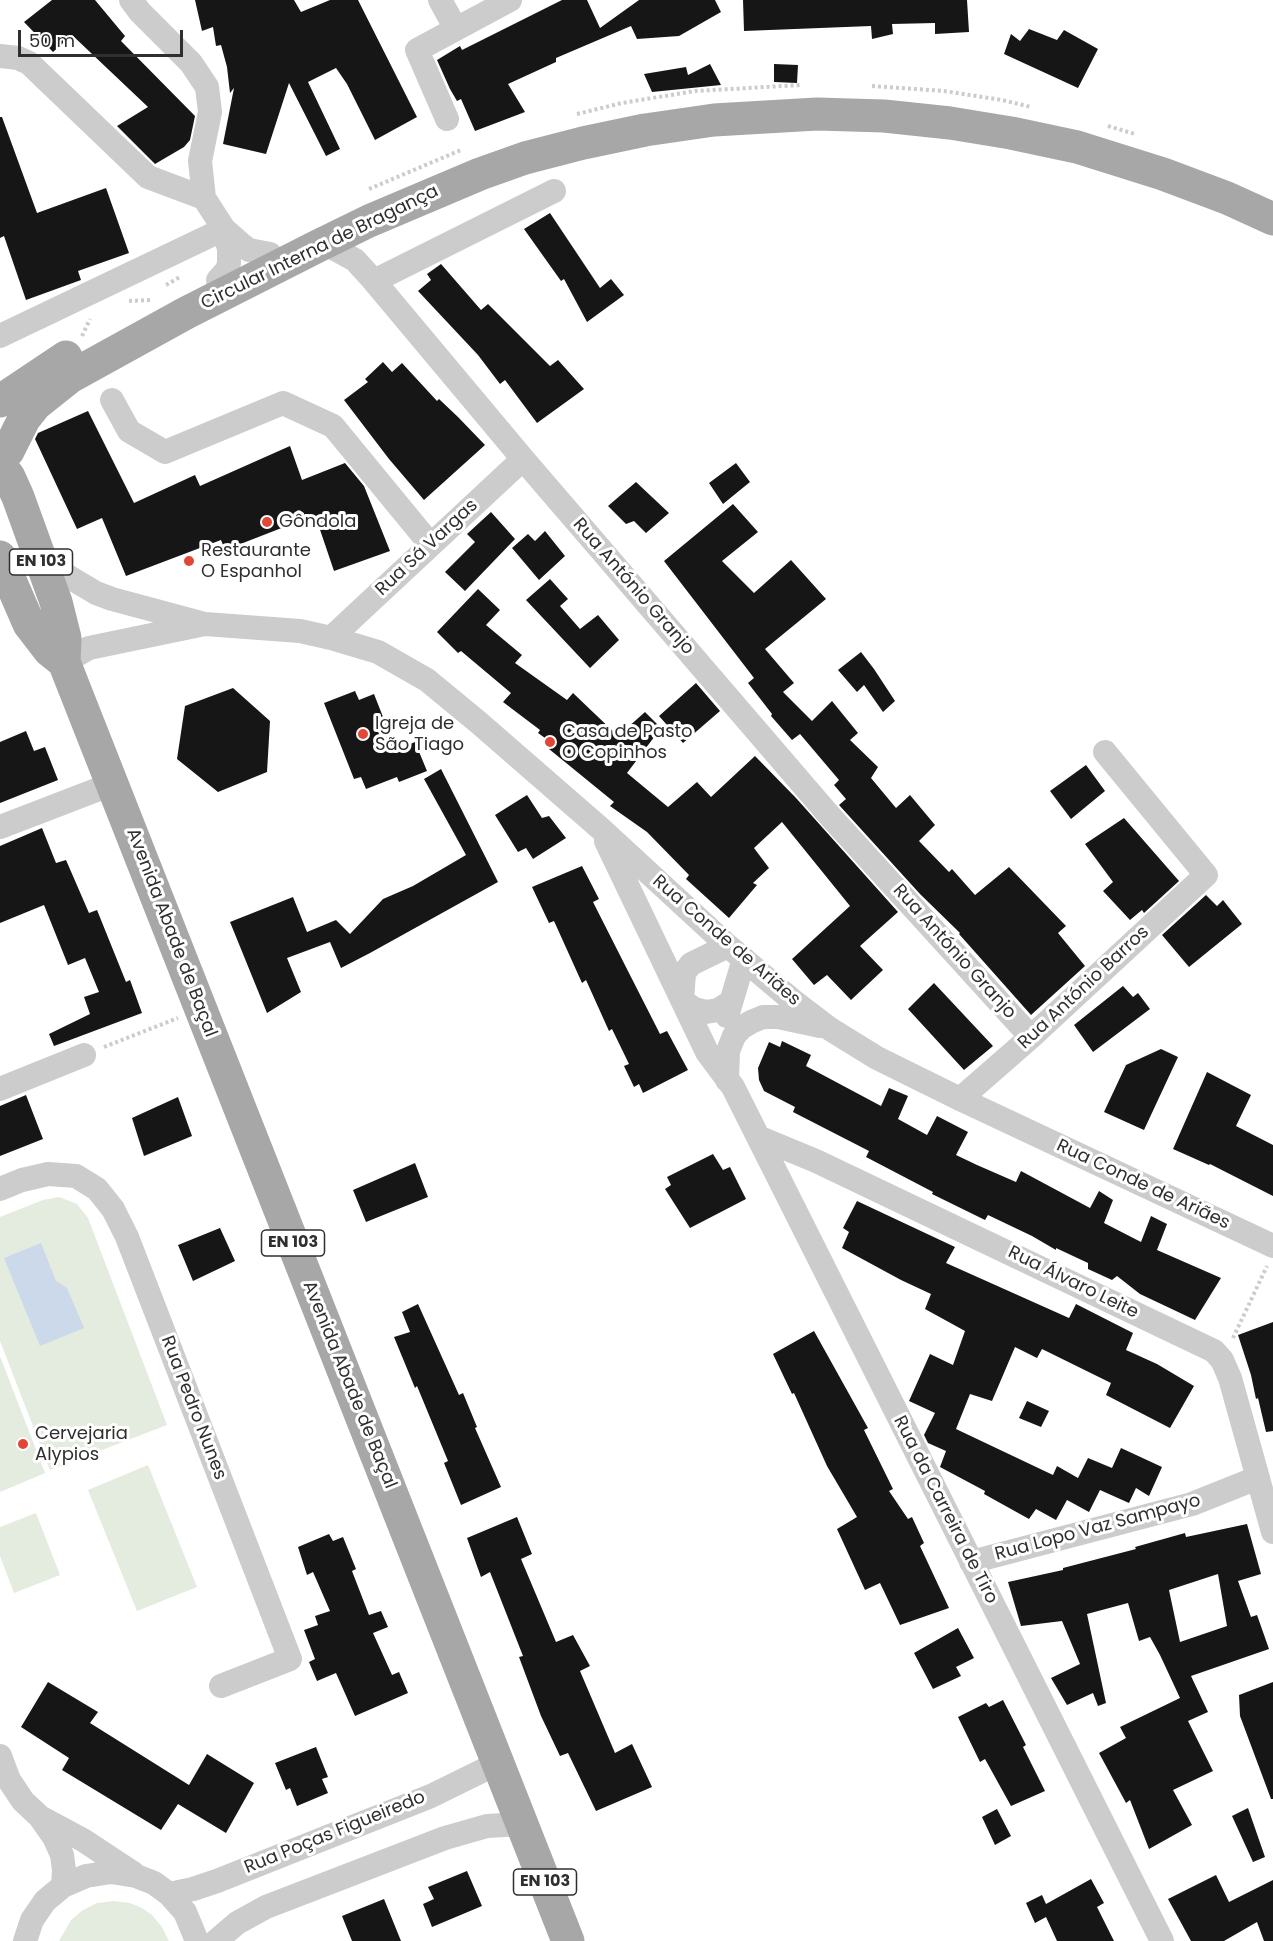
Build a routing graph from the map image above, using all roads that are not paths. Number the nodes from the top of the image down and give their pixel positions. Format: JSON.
{"nodes":[{"id":1,"x":131,"y":0,"type":"edge"},
{"id":2,"x":440,"y":0,"type":"edge"},
{"id":3,"x":510,"y":0,"type":"edge"},
{"id":4,"x":456,"y":29,"type":"junction"},
{"id":5,"x":0,"y":56,"type":"edge"},
{"id":6,"x":447,"y":119,"type":"dead end"},
{"id":7,"x":554,"y":191,"type":"dead end"},
{"id":8,"x":204,"y":198,"type":"junction"},
{"id":9,"x":369,"y":201,"type":"junction"},
{"id":10,"x":1273,"y":203,"type":"edge"},
{"id":11,"x":1273,"y":219,"type":"edge"},
{"id":12,"x":224,"y":229,"type":"junction"},
{"id":13,"x":324,"y":243,"type":"junction"},
{"id":14,"x":270,"y":254,"type":"junction"},
{"id":15,"x":204,"y":276,"type":"junction"},
{"id":16,"x":374,"y":281,"type":"junction"},
{"id":17,"x":0,"y":336,"type":"edge"},
{"id":18,"x":112,"y":400,"type":"dead end"},
{"id":19,"x":0,"y":401,"type":"edge"},
{"id":20,"x":0,"y":420,"type":"edge"},
{"id":21,"x":523,"y":459,"type":"junction"},
{"id":22,"x":3,"y":462,"type":"edge"},
{"id":23,"x":430,"y":544,"type":"junction"},
{"id":24,"x":35,"y":548,"type":"junction"},
{"id":25,"x":0,"y":557,"type":"edge"},
{"id":26,"x":205,"y":624,"type":"junction"},
{"id":27,"x":331,"y":638,"type":"junction"},
{"id":28,"x":64,"y":662,"type":"junction"},
{"id":29,"x":1105,"y":752,"type":"dead end"},
{"id":30,"x":112,"y":784,"type":"junction"},
{"id":31,"x":0,"y":827,"type":"edge"},
{"id":32,"x":601,"y":829,"type":"junction"},
{"id":33,"x":736,"y":952,"type":"junction"},
{"id":34,"x":682,"y":1000,"type":"junction"},
{"id":35,"x":731,"y":1002,"type":"junction"},
{"id":36,"x":830,"y":1029,"type":"junction"},
{"id":37,"x":1031,"y":1037,"type":"junction"},
{"id":38,"x":728,"y":1051,"type":"junction"},
{"id":39,"x":84,"y":1055,"type":"road end"},
{"id":40,"x":727,"y":1080,"type":"junction"},
{"id":41,"x":0,"y":1089,"type":"edge"},
{"id":42,"x":960,"y":1099,"type":"junction"},
{"id":43,"x":758,"y":1137,"type":"junction"},
{"id":44,"x":0,"y":1189,"type":"edge"},
{"id":45,"x":1269,"y":1257,"type":"edge"},
{"id":46,"x":1257,"y":1478,"type":"junction"},
{"id":47,"x":1273,"y":1532,"type":"edge"},
{"id":48,"x":971,"y":1562,"type":"junction"},
{"id":49,"x":221,"y":1686,"type":"dead end"},
{"id":50,"x":0,"y":1756,"type":"edge"},
{"id":51,"x":498,"y":1763,"type":"junction"},
{"id":52,"x":40,"y":1817,"type":"junction"},
{"id":53,"x":522,"y":1824,"type":"junction"},
{"id":54,"x":136,"y":1876,"type":"junction"},
{"id":55,"x":63,"y":1886,"type":"junction"},
{"id":56,"x":170,"y":1894,"type":"junction"},
{"id":57,"x":25,"y":1941,"type":"edge"},
{"id":58,"x":197,"y":1941,"type":"edge"},
{"id":59,"x":216,"y":1941,"type":"edge"},
{"id":60,"x":568,"y":1941,"type":"edge"},
{"id":61,"x":1162,"y":1941,"type":"edge"}],
"edges":[{"from":1,"to":8,"type":"street"},
{"from":2,"to":4,"type":"street"},
{"from":3,"to":4,"type":"street"},
{"from":4,"to":6,"type":"street"},
{"from":5,"to":8,"type":"street"},
{"from":7,"to":16,"type":"street"},
{"from":8,"to":12,"type":"street"},
{"from":9,"to":11,"type":"main road","name":"Circular Interna de Bragança"},
{"from":9,"to":13,"type":"main road","name":"Circular Interna de Bragança"},
{"from":9,"to":16,"type":"street"},
{"from":10,"to":14,"type":"main road","name":"Circular Interna de Bragança"},
{"from":12,"to":14,"type":"street"},
{"from":12,"to":15,"type":"street"},
{"from":12,"to":17,"type":"street"},
{"from":13,"to":16,"type":"street","name":"Rua António Granjo"},
{"from":13,"to":22,"type":"main road","name":"Circular Interna de Bragança"},
{"from":14,"to":15,"type":"main road","name":"Circular Interna de Bragança"},
{"from":15,"to":19,"type":"main road","name":"Circular Interna de Bragança"},
{"from":16,"to":21,"type":"street","name":"Rua António Granjo"},
{"from":18,"to":23,"type":"street"},
{"from":20,"to":22,"type":"main road","name":"Avenida Abade de Baçal","number":"EN 103"},
{"from":21,"to":23,"type":"street","name":"Rua Sá Vargas"},
{"from":21,"to":37,"type":"street","name":"Rua António Granjo"},
{"from":22,"to":24,"type":"main road","name":"Avenida Abade de Baçal","number":"EN 103"},
{"from":23,"to":27,"type":"street","name":"Rua Sá Vargas"},
{"from":24,"to":26,"type":"street","name":"Rua Conde de Ariães"},
{"from":24,"to":28,"type":"main road","name":"Avenida Abade de Baçal","number":"EN 103"},
{"from":25,"to":28,"type":"main road","name":"Avenida Abade de Baçal","number":"EN 103"},
{"from":26,"to":27,"type":"street","name":"Rua Conde de Ariães"},
{"from":26,"to":28,"type":"street","name":"Rua Conde de Ariães"},
{"from":27,"to":32,"type":"street","name":"Rua Conde de Ariães"},
{"from":28,"to":30,"type":"main road","name":"Avenida Abade de Baçal","number":"EN 103"},
{"from":29,"to":37,"type":"street","name":"Rua António Barros"},
{"from":30,"to":31,"type":"street"},
{"from":30,"to":51,"type":"main road","name":"Avenida Abade de Baçal","number":"EN 103"},
{"from":32,"to":33,"type":"street","name":"Rua Conde de Ariães"},
{"from":32,"to":34,"type":"street","name":"Rua da Carreira de Tiro"},
{"from":33,"to":34,"type":"street"},
{"from":33,"to":35,"type":"street"},
{"from":33,"to":36,"type":"street","name":"Rua Conde de Ariães"},
{"from":34,"to":35,"type":"street"},
{"from":34,"to":40,"type":"street","name":"Rua da Carreira de Tiro"},
{"from":35,"to":38,"type":"street"},
{"from":36,"to":38,"type":"street"},
{"from":36,"to":42,"type":"street","name":"Rua Conde de Ariães"},
{"from":37,"to":42,"type":"street","name":"Rua António Barros"},
{"from":38,"to":40,"type":"street"},
{"from":39,"to":41,"type":"street"},
{"from":40,"to":43,"type":"street","name":"Rua da Carreira de Tiro"},
{"from":42,"to":45,"type":"street","name":"Rua Conde de Ariães"},
{"from":43,"to":46,"type":"street","name":"Rua Álvaro Leite"},
{"from":43,"to":48,"type":"street","name":"Rua da Carreira de Tiro"},
{"from":44,"to":49,"type":"street","name":"Rua Pedro Nunes"},
{"from":46,"to":47,"type":"street"},
{"from":46,"to":48,"type":"street","name":"Rua Lopo Vaz Sampayo"},
{"from":48,"to":61,"type":"street","name":"Rua da Carreira de Tiro"},
{"from":50,"to":52,"type":"street"},
{"from":51,"to":53,"type":"main road","name":"Avenida Abade de Baçal","number":"EN 103"},
{"from":51,"to":56,"type":"street","name":"Rua Poças Figueiredo"},
{"from":52,"to":54,"type":"street"},
{"from":52,"to":55,"type":"street"},
{"from":53,"to":59,"type":"street"},
{"from":53,"to":60,"type":"main road","name":"Avenida Abade de Baçal","number":"EN 103"},
{"from":54,"to":55,"type":"street"},
{"from":54,"to":56,"type":"street"},
{"from":55,"to":57,"type":"street"},
{"from":56,"to":58,"type":"street"}]}
